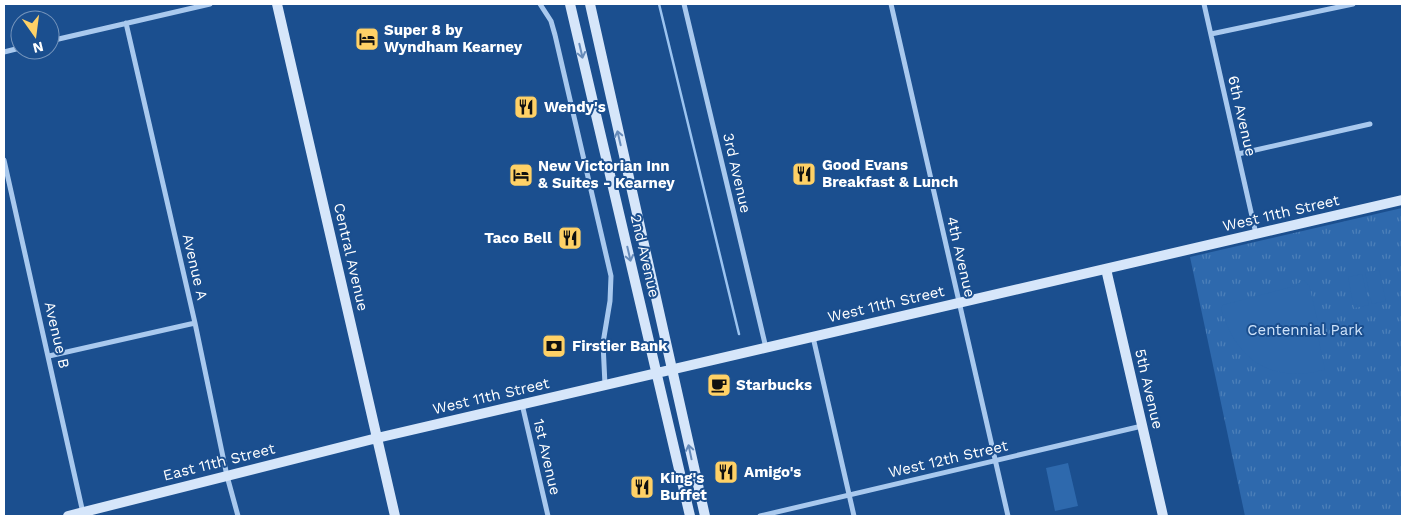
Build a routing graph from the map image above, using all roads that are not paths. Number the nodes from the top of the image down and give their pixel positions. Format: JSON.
{"nodes":[{"id":1,"x":210,"y":4,"type":"edge"},
{"id":2,"x":277,"y":4,"type":"edge"},
{"id":3,"x":540,"y":4,"type":"edge"},
{"id":4,"x":570,"y":4,"type":"edge"},
{"id":5,"x":590,"y":4,"type":"edge"},
{"id":6,"x":684,"y":4,"type":"edge"},
{"id":7,"x":891,"y":4,"type":"edge"},
{"id":8,"x":1204,"y":4,"type":"edge"},
{"id":9,"x":1353,"y":4,"type":"edge"},
{"id":10,"x":126,"y":23,"type":"junction"},
{"id":11,"x":1211,"y":34,"type":"junction"},
{"id":12,"x":60,"y":39,"type":"edge"},
{"id":13,"x":1370,"y":124,"type":"dead end"},
{"id":14,"x":1238,"y":154,"type":"junction"},
{"id":15,"x":4,"y":160,"type":"edge"},
{"id":16,"x":1402,"y":200,"type":"edge"},
{"id":17,"x":1256,"y":234,"type":"junction"},
{"id":18,"x":1106,"y":269,"type":"junction"},
{"id":19,"x":959,"y":303,"type":"junction"},
{"id":20,"x":195,"y":322,"type":"junction"},
{"id":21,"x":813,"y":337,"type":"junction"},
{"id":22,"x":766,"y":348,"type":"junction"},
{"id":23,"x":49,"y":356,"type":"junction"},
{"id":24,"x":672,"y":369,"type":"junction"},
{"id":25,"x":657,"y":373,"type":"junction"},
{"id":26,"x":605,"y":385,"type":"junction"},
{"id":27,"x":522,"y":404,"type":"junction"},
{"id":28,"x":1142,"y":426,"type":"junction"},
{"id":29,"x":377,"y":438,"type":"junction"},
{"id":30,"x":995,"y":461,"type":"junction"},
{"id":31,"x":227,"y":476,"type":"junction"},
{"id":32,"x":849,"y":495,"type":"junction"},
{"id":33,"x":83,"y":514,"type":"edge"},
{"id":34,"x":68,"y":516,"type":"edge"},
{"id":35,"x":238,"y":516,"type":"edge"},
{"id":36,"x":395,"y":516,"type":"edge"},
{"id":37,"x":548,"y":516,"type":"edge"},
{"id":38,"x":690,"y":516,"type":"edge"},
{"id":39,"x":705,"y":516,"type":"edge"},
{"id":40,"x":760,"y":516,"type":"edge"},
{"id":41,"x":854,"y":516,"type":"edge"},
{"id":42,"x":1008,"y":516,"type":"edge"},
{"id":43,"x":1163,"y":516,"type":"edge"}],
"edges":[{"from":1,"to":10,"type":"street"},
{"from":2,"to":29,"type":"main road","name":"Central Avenue"},
{"from":3,"to":26,"type":"street"},
{"from":4,"to":25,"type":"main road","name":"2nd Avenue","one_way":true},
{"from":24,"to":5,"type":"main road","name":"2nd Avenue","one_way":true},
{"from":6,"to":22,"type":"street","name":"3rd Avenue"},
{"from":7,"to":19,"type":"street","name":"4th Avenue"},
{"from":8,"to":11,"type":"street","name":"6th Avenue"},
{"from":9,"to":11,"type":"street"},
{"from":10,"to":12,"type":"street"},
{"from":10,"to":20,"type":"street","name":"Avenue A"},
{"from":11,"to":14,"type":"street","name":"6th Avenue"},
{"from":13,"to":14,"type":"street"},
{"from":14,"to":17,"type":"street","name":"6th Avenue"},
{"from":15,"to":23,"type":"street","name":"Avenue B"},
{"from":16,"to":17,"type":"main road","name":"West 11th Street"},
{"from":17,"to":18,"type":"main road","name":"West 11th Street"},
{"from":18,"to":19,"type":"main road","name":"West 11th Street"},
{"from":18,"to":28,"type":"main road","name":"5th Avenue"},
{"from":19,"to":21,"type":"main road","name":"West 11th Street"},
{"from":19,"to":30,"type":"street","name":"4th Avenue"},
{"from":20,"to":23,"type":"street"},
{"from":20,"to":31,"type":"street","name":"Avenue A"},
{"from":21,"to":22,"type":"main road","name":"West 11th Street"},
{"from":21,"to":32,"type":"street"},
{"from":22,"to":24,"type":"main road","name":"West 11th Street"},
{"from":23,"to":33,"type":"street","name":"Avenue B"},
{"from":24,"to":25,"type":"main road","name":"West 11th Street"},
{"from":39,"to":24,"type":"main road","name":"2nd Avenue","one_way":true},
{"from":25,"to":26,"type":"main road","name":"West 11th Street"},
{"from":25,"to":38,"type":"main road","name":"2nd Avenue"},
{"from":26,"to":27,"type":"main road","name":"West 11th Street"},
{"from":27,"to":29,"type":"main road","name":"West 11th Street"},
{"from":27,"to":37,"type":"street","name":"1st Avenue"},
{"from":28,"to":30,"type":"street","name":"West 12th Street"},
{"from":28,"to":43,"type":"main road","name":"5th Avenue"},
{"from":29,"to":31,"type":"main road","name":"East 11th Street"},
{"from":29,"to":36,"type":"main road","name":"Central Avenue"},
{"from":30,"to":32,"type":"street","name":"West 12th Street"},
{"from":30,"to":42,"type":"street","name":"4th Avenue"},
{"from":31,"to":33,"type":"main road","name":"East 11th Street"},
{"from":31,"to":35,"type":"street","name":"Avenue A"},
{"from":32,"to":40,"type":"street","name":"West 12th Street"},
{"from":32,"to":41,"type":"street"},
{"from":33,"to":34,"type":"main road","name":"East 11th Street"}]}
